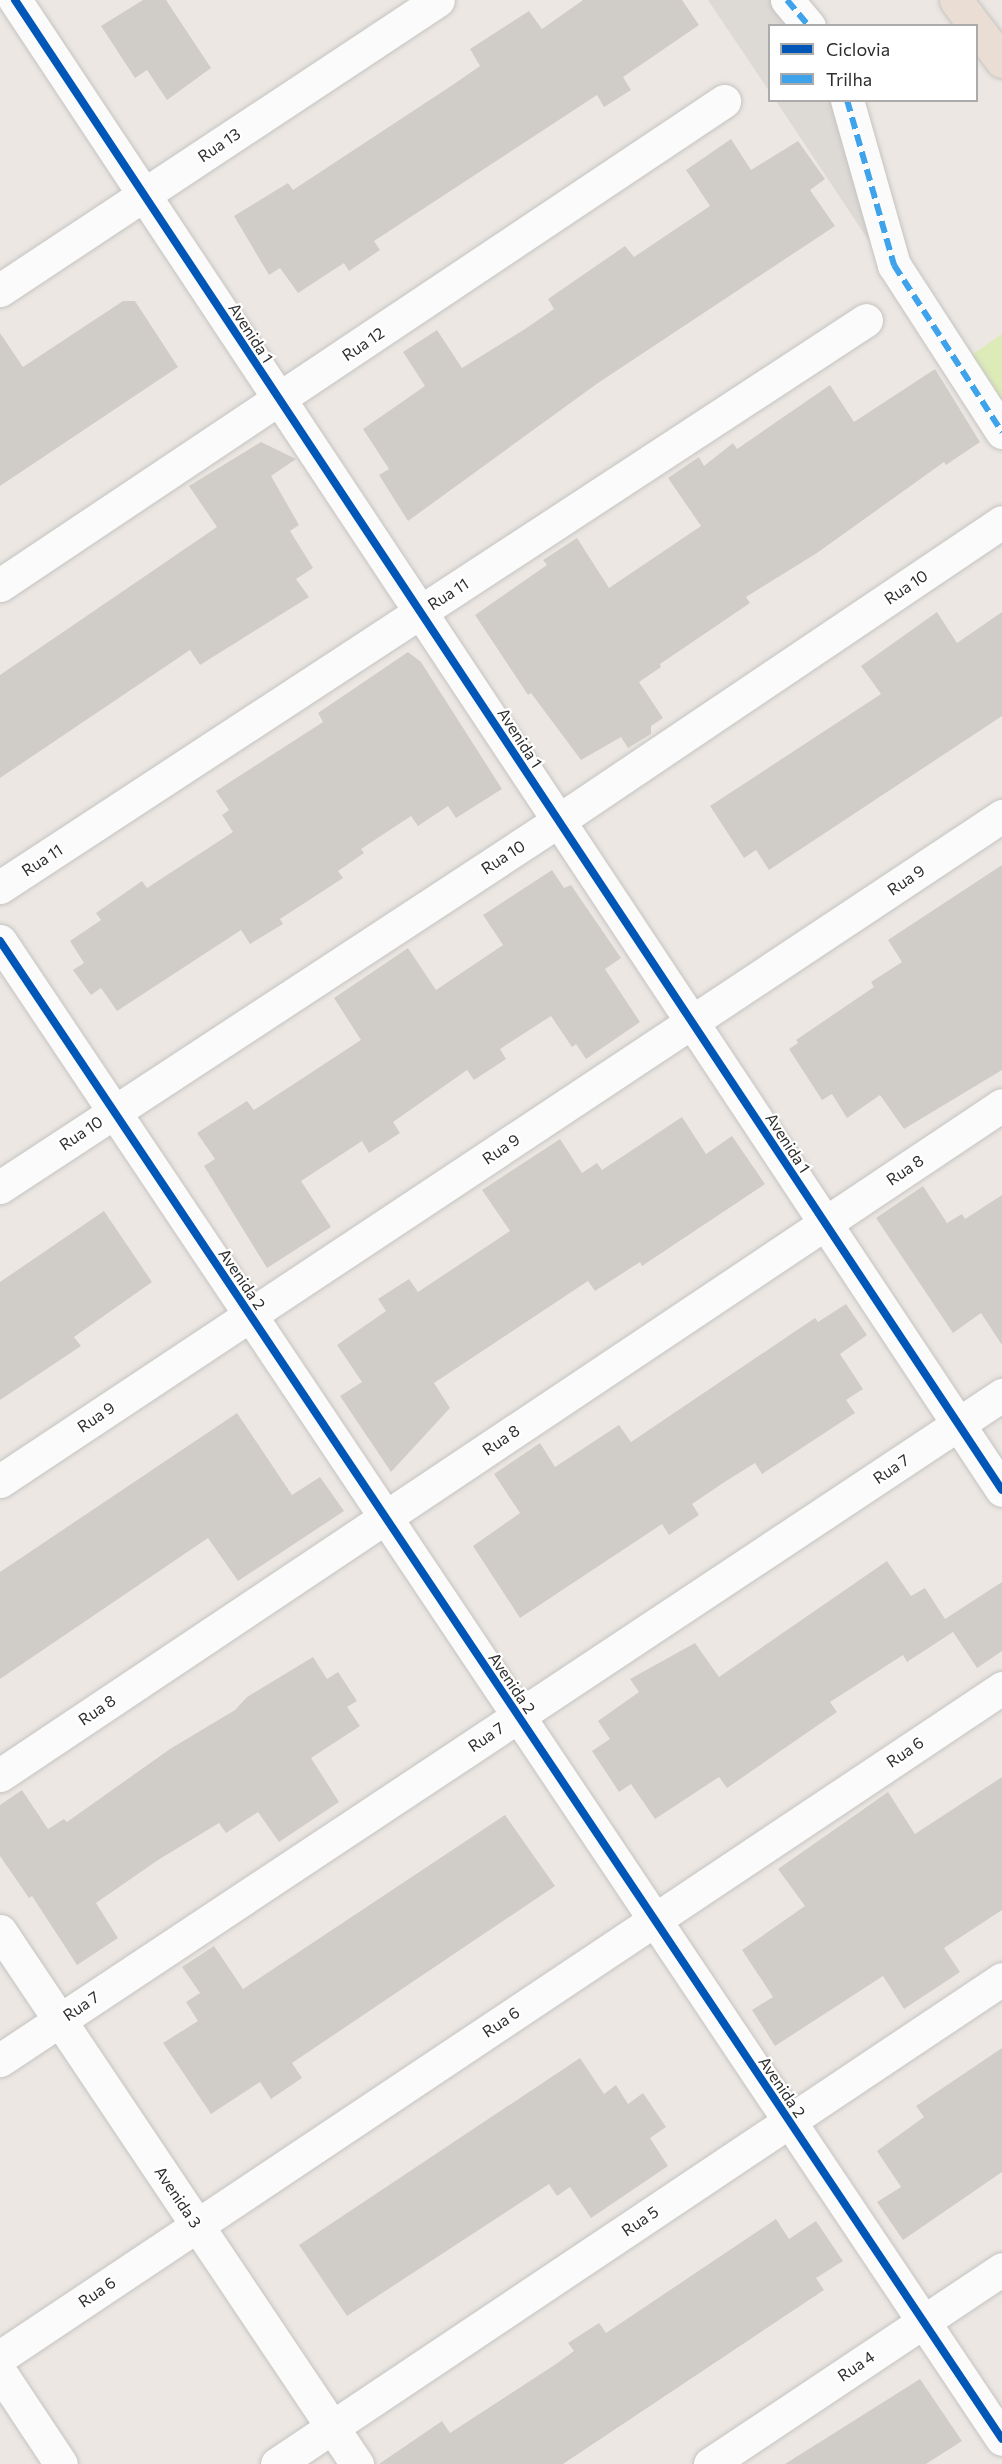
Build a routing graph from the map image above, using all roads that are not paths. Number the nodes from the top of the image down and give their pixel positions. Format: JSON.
{"nodes":[{"id":1,"x":15,"y":0,"type":"edge"},
{"id":2,"x":438,"y":0,"type":"edge"},
{"id":3,"x":788,"y":0,"type":"edge"},
{"id":4,"x":956,"y":0,"type":"edge"},
{"id":5,"x":807,"y":24,"type":"edge"},
{"id":6,"x":974,"y":24,"type":"edge"},
{"id":7,"x":978,"y":29,"type":"edge"},
{"id":8,"x":1002,"y":61,"type":"edge"},
{"id":9,"x":724,"y":101,"type":"dead end"},
{"id":10,"x":848,"y":102,"type":"edge"},
{"id":11,"x":144,"y":195,"type":"junction"},
{"id":12,"x":0,"y":290,"type":"edge"},
{"id":13,"x":866,"y":320,"type":"dead end"},
{"id":14,"x":280,"y":400,"type":"junction"},
{"id":15,"x":1002,"y":432,"type":"edge"},
{"id":16,"x":1002,"y":522,"type":"edge"},
{"id":17,"x":0,"y":585,"type":"edge"},
{"id":18,"x":420,"y":612,"type":"junction"},
{"id":19,"x":1002,"y":816,"type":"edge"},
{"id":20,"x":558,"y":820,"type":"junction"},
{"id":21,"x":0,"y":887,"type":"edge"},
{"id":22,"x":0,"y":941,"type":"edge"},
{"id":23,"x":692,"y":1022,"type":"junction"},
{"id":24,"x":1002,"y":1105,"type":"edge"},
{"id":25,"x":114,"y":1111,"type":"junction"},
{"id":26,"x":0,"y":1187,"type":"edge"},
{"id":27,"x":825,"y":1223,"type":"junction"},
{"id":28,"x":250,"y":1315,"type":"junction"},
{"id":29,"x":1002,"y":1395,"type":"edge"},
{"id":30,"x":958,"y":1424,"type":"junction"},
{"id":31,"x":0,"y":1481,"type":"edge"},
{"id":32,"x":1002,"y":1490,"type":"edge"},
{"id":33,"x":386,"y":1518,"type":"junction"},
{"id":34,"x":1002,"y":1688,"type":"edge"},
{"id":35,"x":518,"y":1716,"type":"junction"},
{"id":36,"x":0,"y":1775,"type":"edge"},
{"id":37,"x":654,"y":1920,"type":"junction"},
{"id":38,"x":0,"y":1930,"type":"edge"},
{"id":39,"x":1002,"y":1978,"type":"edge"},
{"id":40,"x":60,"y":2020,"type":"junction"},
{"id":41,"x":0,"y":2060,"type":"edge"},
{"id":42,"x":789,"y":2121,"type":"junction"},
{"id":43,"x":197,"y":2225,"type":"junction"},
{"id":44,"x":1002,"y":2269,"type":"edge"},
{"id":45,"x":923,"y":2321,"type":"junction"},
{"id":46,"x":0,"y":2357,"type":"edge"},
{"id":47,"x":0,"y":2372,"type":"edge"},
{"id":48,"x":332,"y":2427,"type":"junction"},
{"id":49,"x":1002,"y":2439,"type":"edge"},
{"id":50,"x":61,"y":2464,"type":"edge"},
{"id":51,"x":277,"y":2464,"type":"edge"},
{"id":52,"x":357,"y":2464,"type":"edge"},
{"id":53,"x":710,"y":2464,"type":"edge"}],
"edges":[{"from":1,"to":11,"type":"street","name":"Avenida 1"},
{"from":2,"to":11,"type":"street","name":"Rua 13"},
{"from":3,"to":5,"type":"street"},
{"from":4,"to":6,"type":"highway"},
{"from":7,"to":8,"type":"highway"},
{"from":9,"to":14,"type":"street","name":"Rua 12"},
{"from":10,"to":15,"type":"street"},
{"from":11,"to":12,"type":"street","name":"Rua 13"},
{"from":11,"to":14,"type":"street","name":"Avenida 1"},
{"from":13,"to":18,"type":"street","name":"Rua 11"},
{"from":14,"to":17,"type":"street","name":"Rua 12"},
{"from":14,"to":18,"type":"street","name":"Avenida 1"},
{"from":16,"to":20,"type":"street","name":"Rua 10"},
{"from":18,"to":20,"type":"street","name":"Avenida 1"},
{"from":18,"to":21,"type":"street","name":"Rua 11"},
{"from":19,"to":23,"type":"street","name":"Rua 9"},
{"from":20,"to":23,"type":"street","name":"Avenida 1"},
{"from":20,"to":25,"type":"street","name":"Rua 10"},
{"from":22,"to":25,"type":"street","name":"Avenida 2"},
{"from":23,"to":27,"type":"street","name":"Avenida 1"},
{"from":23,"to":28,"type":"street","name":"Rua 9"},
{"from":24,"to":27,"type":"street","name":"Rua 8"},
{"from":25,"to":26,"type":"street","name":"Rua 10"},
{"from":25,"to":28,"type":"street","name":"Avenida 2"},
{"from":27,"to":30,"type":"street","name":"Avenida 1"},
{"from":27,"to":33,"type":"street","name":"Rua 8"},
{"from":28,"to":31,"type":"street","name":"Rua 9"},
{"from":28,"to":33,"type":"street","name":"Avenida 2"},
{"from":29,"to":30,"type":"street","name":"Rua 7"},
{"from":30,"to":32,"type":"street","name":"Avenida 1"},
{"from":30,"to":35,"type":"street","name":"Rua 7"},
{"from":33,"to":35,"type":"street","name":"Avenida 2"},
{"from":33,"to":36,"type":"street","name":"Rua 8"},
{"from":34,"to":37,"type":"street","name":"Rua 6"},
{"from":35,"to":37,"type":"street","name":"Avenida 2"},
{"from":35,"to":40,"type":"street","name":"Rua 7"},
{"from":37,"to":42,"type":"street","name":"Avenida 2"},
{"from":37,"to":43,"type":"street","name":"Rua 6"},
{"from":38,"to":40,"type":"street","name":"Avenida 3"},
{"from":39,"to":42,"type":"street","name":"Rua 5"},
{"from":40,"to":41,"type":"street","name":"Rua 7"},
{"from":40,"to":43,"type":"street","name":"Avenida 3"},
{"from":42,"to":45,"type":"street","name":"Avenida 2"},
{"from":42,"to":48,"type":"street","name":"Rua 5"},
{"from":43,"to":46,"type":"street","name":"Rua 6"},
{"from":43,"to":48,"type":"street","name":"Avenida 3"},
{"from":44,"to":45,"type":"street","name":"Rua 4"},
{"from":45,"to":49,"type":"street","name":"Avenida 2"},
{"from":45,"to":53,"type":"street","name":"Rua 4"},
{"from":47,"to":50,"type":"street"},
{"from":48,"to":51,"type":"street","name":"Rua 5"},
{"from":48,"to":52,"type":"street","name":"Avenida 3"}]}
